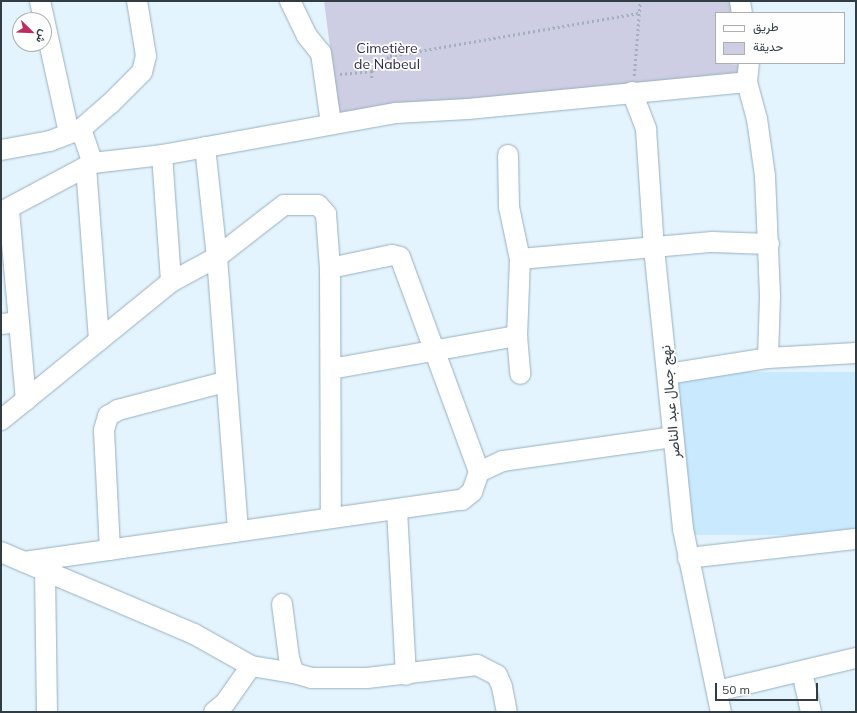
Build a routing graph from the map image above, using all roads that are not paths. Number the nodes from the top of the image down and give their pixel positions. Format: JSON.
{"nodes":[{"id":1,"x":40,"y":1,"type":"edge"},
{"id":2,"x":137,"y":1,"type":"edge"},
{"id":3,"x":290,"y":1,"type":"edge"},
{"id":4,"x":740,"y":1,"type":"edge"},
{"id":5,"x":742,"y":12,"type":"edge"},
{"id":6,"x":749,"y":64,"type":"edge"},
{"id":7,"x":747,"y":82,"type":"junction"},
{"id":8,"x":632,"y":92,"type":"junction"},
{"id":9,"x":330,"y":123,"type":"junction"},
{"id":10,"x":75,"y":131,"type":"junction"},
{"id":11,"x":205,"y":147,"type":"junction"},
{"id":12,"x":1,"y":150,"type":"edge"},
{"id":13,"x":162,"y":155,"type":"junction"},
{"id":14,"x":508,"y":156,"type":"dead end"},
{"id":15,"x":90,"y":165,"type":"junction"},
{"id":16,"x":5,"y":211,"type":"edge"},
{"id":17,"x":768,"y":244,"type":"junction"},
{"id":18,"x":654,"y":248,"type":"junction"},
{"id":19,"x":217,"y":257,"type":"junction"},
{"id":20,"x":520,"y":258,"type":"junction"},
{"id":21,"x":330,"y":268,"type":"junction"},
{"id":22,"x":171,"y":282,"type":"junction"},
{"id":23,"x":10,"y":323,"type":"edge"},
{"id":24,"x":517,"y":336,"type":"junction"},
{"id":25,"x":99,"y":341,"type":"junction"},
{"id":26,"x":434,"y":352,"type":"junction"},
{"id":27,"x":856,"y":353,"type":"edge"},
{"id":28,"x":768,"y":358,"type":"junction"},
{"id":29,"x":331,"y":369,"type":"junction"},
{"id":30,"x":520,"y":374,"type":"dead end"},
{"id":31,"x":668,"y":374,"type":"junction"},
{"id":32,"x":225,"y":382,"type":"junction"},
{"id":33,"x":26,"y":400,"type":"junction"},
{"id":34,"x":1,"y":420,"type":"edge"},
{"id":35,"x":673,"y":437,"type":"junction"},
{"id":36,"x":479,"y":472,"type":"junction"},
{"id":37,"x":398,"y":510,"type":"junction"},
{"id":38,"x":332,"y":517,"type":"junction"},
{"id":39,"x":238,"y":530,"type":"junction"},
{"id":40,"x":856,"y":538,"type":"edge"},
{"id":41,"x":110,"y":550,"type":"junction"},
{"id":42,"x":1,"y":552,"type":"edge"},
{"id":43,"x":688,"y":558,"type":"junction"},
{"id":44,"x":24,"y":562,"type":"junction"},
{"id":45,"x":45,"y":571,"type":"junction"},
{"id":46,"x":282,"y":604,"type":"dead end"},
{"id":47,"x":856,"y":658,"type":"edge"},
{"id":48,"x":251,"y":666,"type":"junction"},
{"id":49,"x":802,"y":672,"type":"junction"},
{"id":50,"x":294,"y":673,"type":"junction"},
{"id":51,"x":406,"y":675,"type":"junction"},
{"id":52,"x":717,"y":691,"type":"junction"},
{"id":53,"x":47,"y":712,"type":"edge"},
{"id":54,"x":214,"y":712,"type":"edge"},
{"id":55,"x":507,"y":712,"type":"edge"},
{"id":56,"x":721,"y":712,"type":"edge"},
{"id":57,"x":811,"y":712,"type":"edge"}],
"edges":[{"from":1,"to":10,"type":"street"},
{"from":2,"to":10,"type":"street"},
{"from":3,"to":9,"type":"street"},
{"from":4,"to":5,"type":"street"},
{"from":6,"to":7,"type":"street"},
{"from":7,"to":8,"type":"street"},
{"from":7,"to":17,"type":"street"},
{"from":8,"to":9,"type":"street"},
{"from":8,"to":18,"type":"street","name":"نهج جمال عبد الناصر"},
{"from":9,"to":11,"type":"street"},
{"from":10,"to":12,"type":"street"},
{"from":10,"to":15,"type":"street"},
{"from":11,"to":13,"type":"street"},
{"from":11,"to":19,"type":"street"},
{"from":13,"to":15,"type":"street"},
{"from":13,"to":22,"type":"street"},
{"from":14,"to":20,"type":"street"},
{"from":15,"to":16,"type":"street"},
{"from":15,"to":25,"type":"street"},
{"from":16,"to":23,"type":"street"},
{"from":17,"to":18,"type":"street"},
{"from":17,"to":28,"type":"street"},
{"from":18,"to":20,"type":"street"},
{"from":18,"to":31,"type":"street","name":"نهج جمال عبد الناصر"},
{"from":19,"to":21,"type":"street"},
{"from":19,"to":22,"type":"street"},
{"from":19,"to":32,"type":"street"},
{"from":20,"to":24,"type":"street"},
{"from":21,"to":26,"type":"street"},
{"from":21,"to":29,"type":"street"},
{"from":22,"to":25,"type":"street"},
{"from":23,"to":33,"type":"street"},
{"from":24,"to":26,"type":"street"},
{"from":24,"to":30,"type":"street"},
{"from":25,"to":33,"type":"street"},
{"from":26,"to":29,"type":"street"},
{"from":26,"to":36,"type":"street"},
{"from":27,"to":28,"type":"street"},
{"from":28,"to":31,"type":"street"},
{"from":29,"to":38,"type":"street"},
{"from":31,"to":35,"type":"street","name":"نهج جمال عبد الناصر"},
{"from":32,"to":39,"type":"street"},
{"from":32,"to":41,"type":"street"},
{"from":33,"to":34,"type":"street"},
{"from":35,"to":36,"type":"street"},
{"from":35,"to":43,"type":"street","name":"نهج جمال عبد الناصر"},
{"from":36,"to":37,"type":"street"},
{"from":37,"to":38,"type":"street"},
{"from":37,"to":51,"type":"street"},
{"from":38,"to":39,"type":"street"},
{"from":39,"to":41,"type":"street"},
{"from":40,"to":43,"type":"street"},
{"from":41,"to":44,"type":"street"},
{"from":42,"to":44,"type":"street"},
{"from":43,"to":52,"type":"street","name":"نهج جمال عبد الناصر"},
{"from":44,"to":45,"type":"street"},
{"from":45,"to":48,"type":"street"},
{"from":45,"to":53,"type":"street"},
{"from":46,"to":50,"type":"street"},
{"from":47,"to":49,"type":"street"},
{"from":48,"to":50,"type":"street"},
{"from":48,"to":54,"type":"street"},
{"from":49,"to":52,"type":"street"},
{"from":49,"to":57,"type":"street"},
{"from":50,"to":51,"type":"street"},
{"from":51,"to":55,"type":"street"},
{"from":52,"to":56,"type":"street","name":"نهج جمال عبد الناصر"}]}
